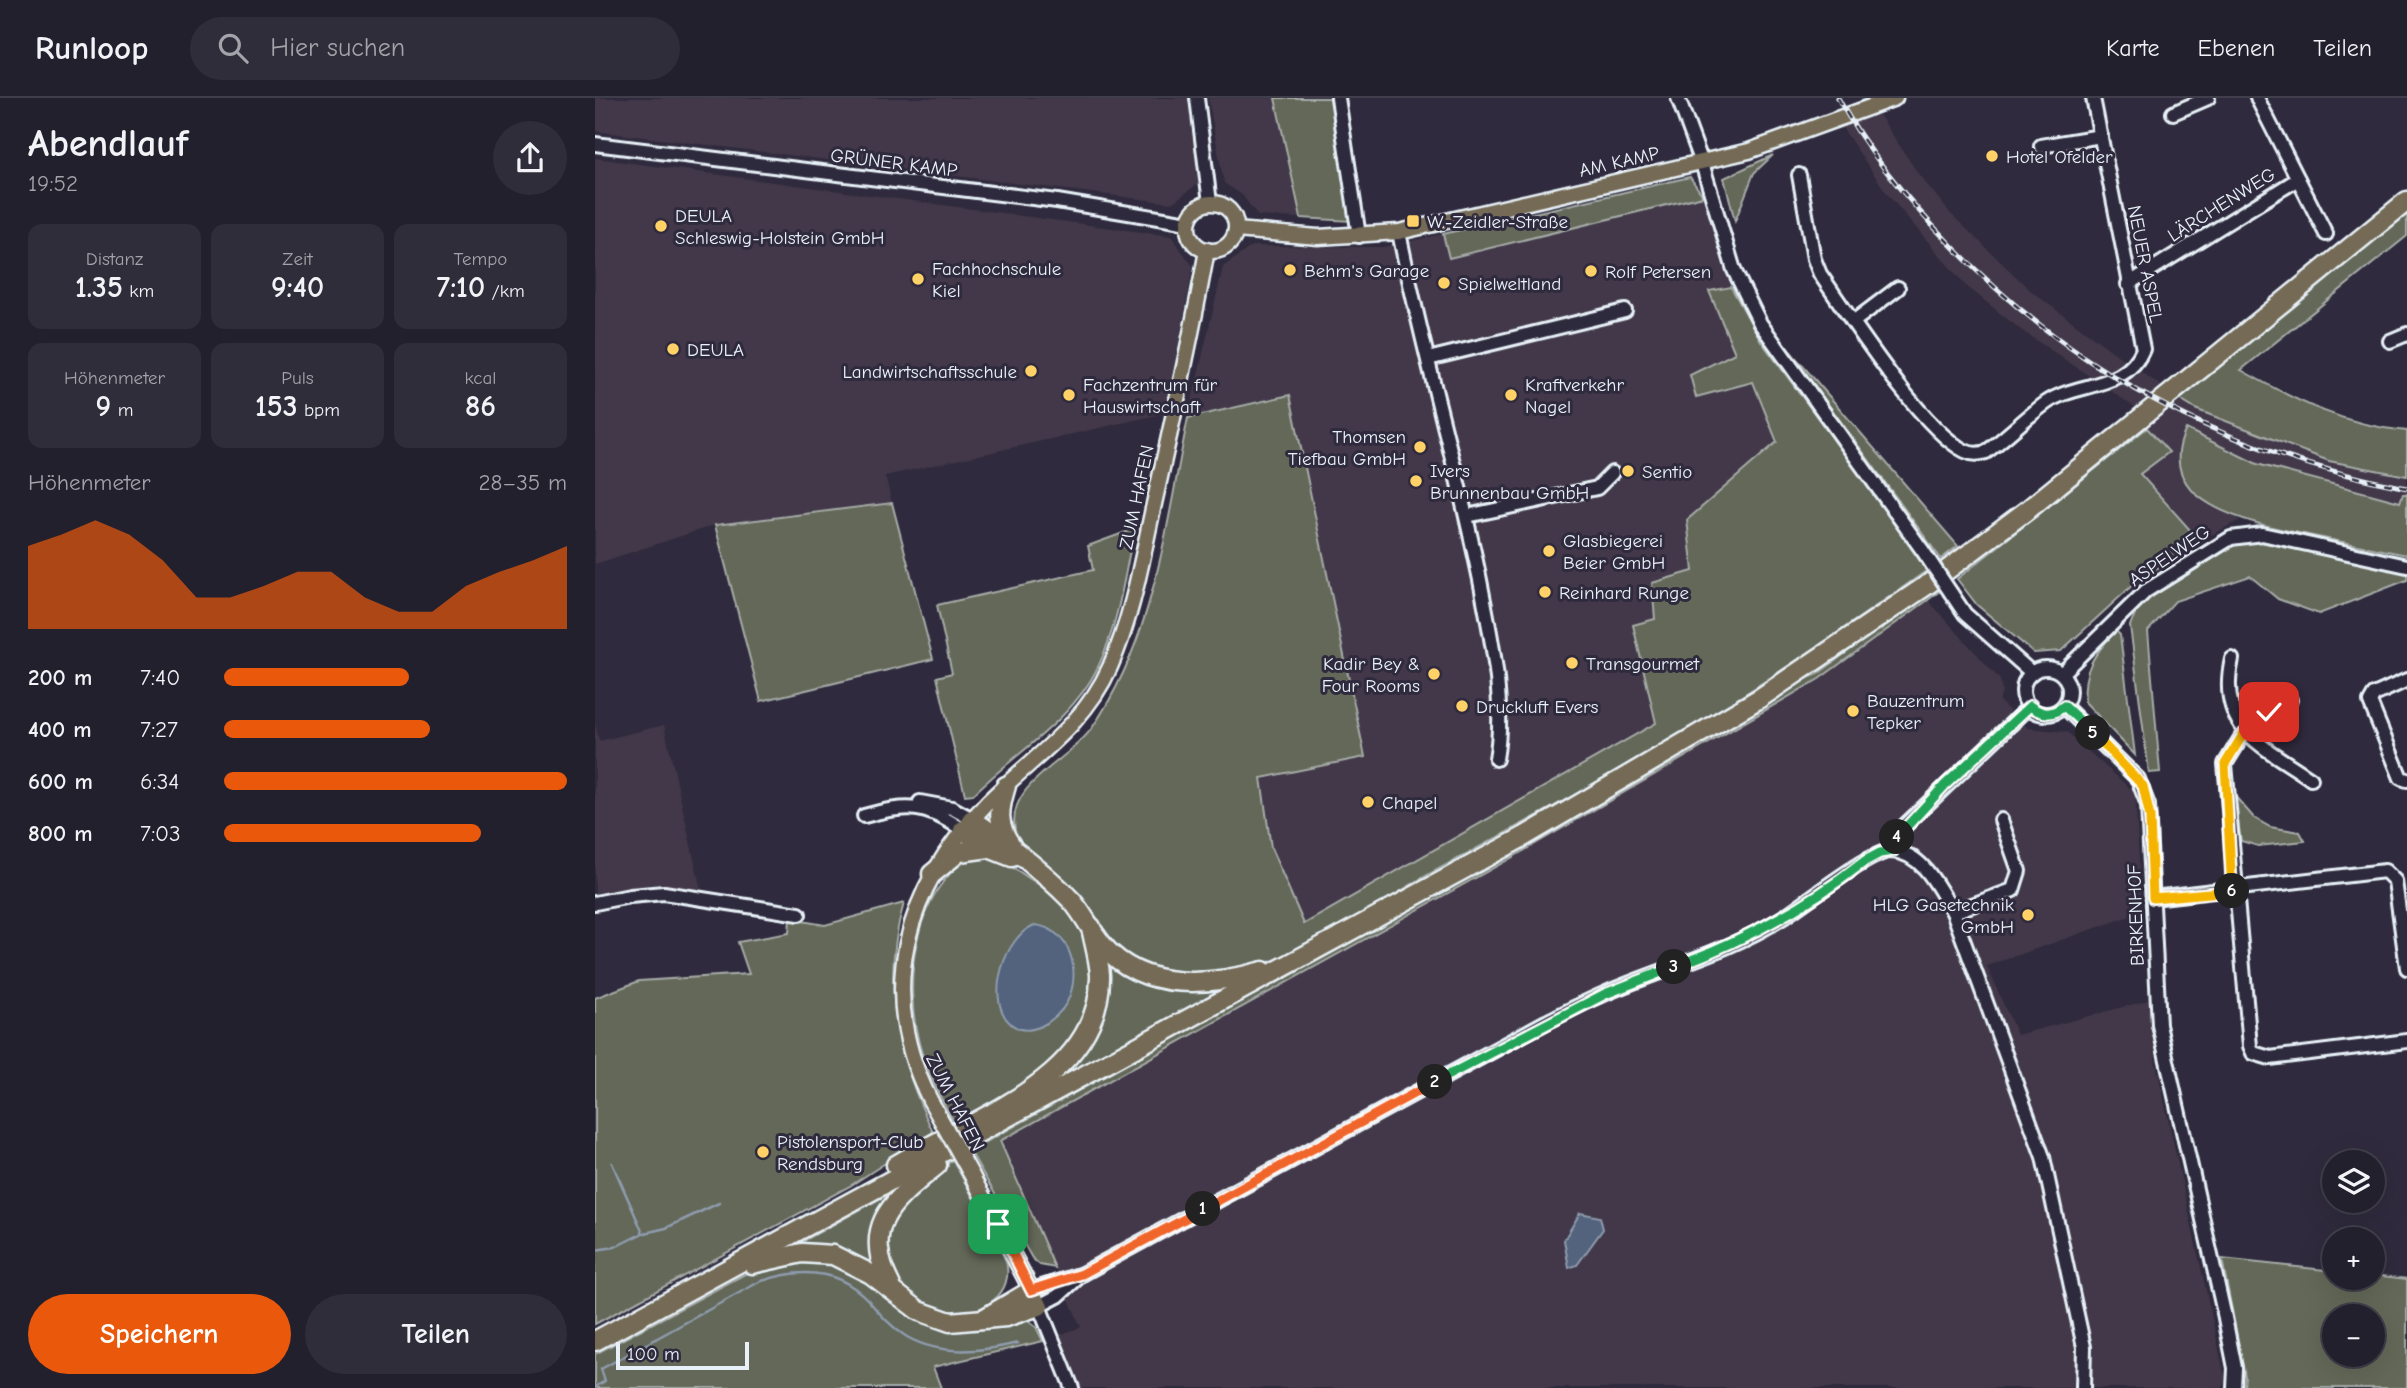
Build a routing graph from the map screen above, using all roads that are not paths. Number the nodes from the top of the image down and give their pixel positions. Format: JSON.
{"nodes":[{"id":1,"x":1197,"y":98,"type":"edge"},
{"id":2,"x":1338,"y":98,"type":"edge"},
{"id":3,"x":1678,"y":98,"type":"edge"},
{"id":4,"x":2093,"y":98,"type":"edge"},
{"id":5,"x":2208,"y":98,"type":"edge"},
{"id":6,"x":2257,"y":98,"type":"edge"},
{"id":7,"x":1885,"y":100,"type":"edge"},
{"id":8,"x":2173,"y":113,"type":"dead end"},
{"id":9,"x":2101,"y":136,"type":"junction"},
{"id":10,"x":595,"y":144,"type":"edge"},
{"id":11,"x":2041,"y":146,"type":"dead end"},
{"id":12,"x":1702,"y":163,"type":"junction"},
{"id":13,"x":1799,"y":175,"type":"dead end"},
{"id":14,"x":2298,"y":179,"type":"junction"},
{"id":15,"x":2407,"y":201,"type":"edge"},
{"id":16,"x":1210,"y":203,"type":"junction"},
{"id":17,"x":1188,"y":223,"type":"junction"},
{"id":18,"x":1236,"y":230,"type":"junction"},
{"id":19,"x":1399,"y":232,"type":"junction"},
{"id":20,"x":2326,"y":234,"type":"dead end"},
{"id":21,"x":1359,"y":236,"type":"junction"},
{"id":22,"x":1207,"y":250,"type":"junction"},
{"id":23,"x":2128,"y":284,"type":"junction"},
{"id":24,"x":1898,"y":288,"type":"dead end"},
{"id":25,"x":1625,"y":311,"type":"dead end"},
{"id":26,"x":1853,"y":322,"type":"junction"},
{"id":27,"x":2407,"y":334,"type":"edge"},
{"id":28,"x":2390,"y":341,"type":"dead end"},
{"id":29,"x":1428,"y":359,"type":"junction"},
{"id":30,"x":1612,"y":473,"type":"dead end"},
{"id":31,"x":1468,"y":516,"type":"junction"},
{"id":32,"x":2407,"y":566,"type":"edge"},
{"id":33,"x":2232,"y":659,"type":"dead end"},
{"id":34,"x":2032,"y":673,"type":"junction"},
{"id":35,"x":2061,"y":673,"type":"junction"},
{"id":36,"x":2407,"y":680,"type":"edge"},
{"id":37,"x":2290,"y":700,"type":"dead end"},
{"id":38,"x":2030,"y":706,"type":"junction"},
{"id":39,"x":2064,"y":706,"type":"junction"},
{"id":40,"x":2244,"y":733,"type":"junction"},
{"id":41,"x":1496,"y":759,"type":"dead end"},
{"id":42,"x":2311,"y":779,"type":"dead end"},
{"id":43,"x":2407,"y":780,"type":"edge"},
{"id":44,"x":1006,"y":786,"type":"junction"},
{"id":45,"x":864,"y":816,"type":"dead end"},
{"id":46,"x":2001,"y":820,"type":"dead end"},
{"id":47,"x":968,"y":825,"type":"junction"},
{"id":48,"x":989,"y":848,"type":"junction"},
{"id":49,"x":1893,"y":851,"type":"junction"},
{"id":50,"x":1014,"y":852,"type":"junction"},
{"id":51,"x":1029,"y":864,"type":"junction"},
{"id":52,"x":932,"y":874,"type":"junction"},
{"id":53,"x":2234,"y":891,"type":"junction"},
{"id":54,"x":2153,"y":898,"type":"junction"},
{"id":55,"x":595,"y":904,"type":"edge"},
{"id":56,"x":1952,"y":912,"type":"junction"},
{"id":57,"x":799,"y":915,"type":"dead end"},
{"id":58,"x":1091,"y":927,"type":"junction"},
{"id":59,"x":1324,"y":946,"type":"junction"},
{"id":60,"x":2407,"y":968,"type":"edge"},
{"id":61,"x":2407,"y":1041,"type":"edge"},
{"id":62,"x":972,"y":1136,"type":"junction"},
{"id":63,"x":826,"y":1216,"type":"junction"},
{"id":64,"x":718,"y":1274,"type":"junction"},
{"id":65,"x":892,"y":1289,"type":"junction"},
{"id":66,"x":1035,"y":1298,"type":"junction"},
{"id":67,"x":595,"y":1341,"type":"edge"},
{"id":68,"x":1072,"y":1388,"type":"edge"},
{"id":69,"x":2083,"y":1388,"type":"edge"},
{"id":70,"x":2234,"y":1388,"type":"edge"}],
"edges":[{"from":1,"to":16,"type":"street"},
{"from":2,"to":21,"type":"street"},
{"from":3,"to":12,"type":"street"},
{"from":4,"to":9,"type":"street","name":"NEUER ASPEL"},
{"from":5,"to":8,"type":"street"},
{"from":6,"to":14,"type":"street"},
{"from":7,"to":12,"type":"main road","name":"AM KAMP"},
{"from":9,"to":11,"type":"street"},
{"from":9,"to":23,"type":"street","name":"NEUER ASPEL"},
{"from":10,"to":17,"type":"street","name":"GRÜNER KAMP"},
{"from":12,"to":19,"type":"main road","name":"AM KAMP"},
{"from":12,"to":34,"type":"street","bridge":true},
{"from":13,"to":26,"type":"street"},
{"from":14,"to":20,"type":"street"},
{"from":14,"to":23,"type":"street","name":"LÄRCHENWEG"},
{"from":15,"to":59,"type":"highway"},
{"from":16,"to":17,"type":"main road"},
{"from":16,"to":18,"type":"main road"},
{"from":17,"to":22,"type":"main road"},
{"from":18,"to":21,"type":"main road","name":"AM KAMP"},
{"from":18,"to":22,"type":"main road"},
{"from":19,"to":21,"type":"main road","name":"AM KAMP"},
{"from":19,"to":29,"type":"street"},
{"from":22,"to":44,"type":"main road","name":"ZUM HAFEN"},
{"from":23,"to":26,"type":"street","name":"NEUER ASPEL"},
{"from":24,"to":26,"type":"street"},
{"from":25,"to":29,"type":"street"},
{"from":27,"to":28,"type":"street"},
{"from":29,"to":31,"type":"street"},
{"from":30,"to":31,"type":"street"},
{"from":31,"to":41,"type":"street"},
{"from":32,"to":35,"type":"street","name":"ASPELWEG"},
{"from":33,"to":40,"type":"street"},
{"from":34,"to":35,"type":"street"},
{"from":34,"to":38,"type":"street"},
{"from":35,"to":39,"type":"street"},
{"from":36,"to":43,"type":"street"},
{"from":37,"to":40,"type":"street"},
{"from":38,"to":39,"type":"street"},
{"from":38,"to":49,"type":"street"},
{"from":39,"to":54,"type":"street","name":"BIRKENHOF"},
{"from":40,"to":42,"type":"street"},
{"from":40,"to":53,"type":"street"},
{"from":44,"to":47,"type":"main road","name":"ZUM HAFEN"},
{"from":44,"to":50,"type":"highway"},
{"from":45,"to":47,"type":"street"},
{"from":46,"to":56,"type":"street"},
{"from":47,"to":48,"type":"highway"},
{"from":47,"to":50,"type":"highway"},
{"from":47,"to":52,"type":"main road","name":"ZUM HAFEN"},
{"from":48,"to":51,"type":"highway"},
{"from":48,"to":52,"type":"highway"},
{"from":49,"to":56,"type":"street"},
{"from":49,"to":66,"type":"street"},
{"from":50,"to":51,"type":"highway"},
{"from":51,"to":58,"type":"highway"},
{"from":52,"to":66,"type":"main road","name":"ZUM HAFEN","bridge":true},
{"from":53,"to":54,"type":"street"},
{"from":53,"to":60,"type":"street"},
{"from":53,"to":61,"type":"street"},
{"from":54,"to":70,"type":"street","name":"BIRKENHOF"},
{"from":55,"to":57,"type":"street"},
{"from":56,"to":69,"type":"street"},
{"from":58,"to":59,"type":"highway"},
{"from":58,"to":63,"type":"highway"},
{"from":59,"to":62,"type":"highway"},
{"from":62,"to":63,"type":"highway"},
{"from":62,"to":65,"type":"highway"},
{"from":63,"to":64,"type":"highway"},
{"from":64,"to":65,"type":"highway"},
{"from":64,"to":67,"type":"highway"},
{"from":65,"to":66,"type":"highway"},
{"from":66,"to":68,"type":"street"}]}
